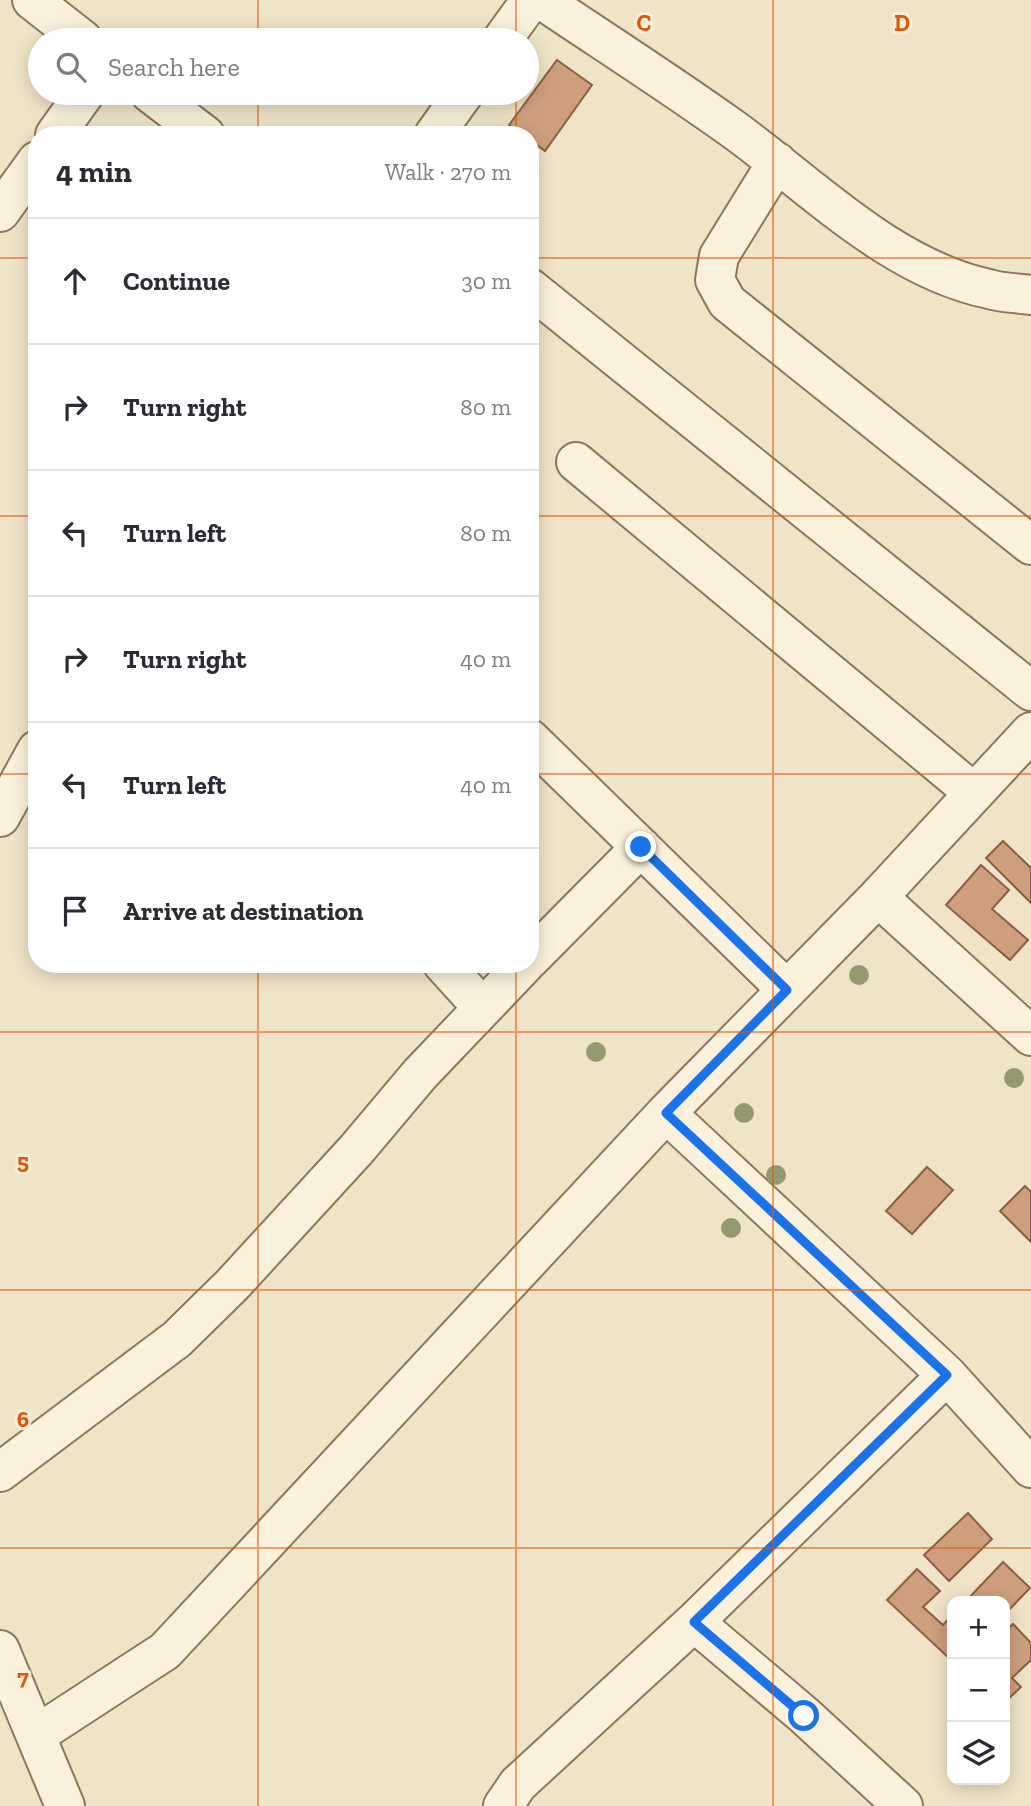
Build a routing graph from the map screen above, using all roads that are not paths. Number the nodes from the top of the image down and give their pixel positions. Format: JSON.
{"nodes":[{"id":1,"x":32,"y":0,"type":"edge"},
{"id":2,"x":531,"y":0,"type":"edge"},
{"id":3,"x":542,"y":0,"type":"edge"},
{"id":4,"x":68,"y":28,"type":"edge"},
{"id":5,"x":511,"y":28,"type":"edge"},
{"id":6,"x":76,"y":105,"type":"edge"},
{"id":7,"x":166,"y":105,"type":"edge"},
{"id":8,"x":455,"y":105,"type":"edge"},
{"id":9,"x":61,"y":126,"type":"edge"},
{"id":10,"x":193,"y":126,"type":"edge"},
{"id":11,"x":440,"y":126,"type":"edge"},
{"id":12,"x":776,"y":162,"type":"junction"},
{"id":13,"x":28,"y":173,"type":"edge"},
{"id":14,"x":0,"y":212,"type":"edge"},
{"id":15,"x":539,"y":295,"type":"edge"},
{"id":16,"x":1031,"y":295,"type":"edge"},
{"id":17,"x":576,"y":462,"type":"dead end"},
{"id":18,"x":1031,"y":545,"type":"edge"},
{"id":19,"x":1031,"y":691,"type":"edge"},
{"id":20,"x":1031,"y":732,"type":"edge"},
{"id":21,"x":539,"y":748,"type":"edge"},
{"id":22,"x":22,"y":755,"type":"edge"},
{"id":23,"x":973,"y":792,"type":"junction"},
{"id":24,"x":0,"y":817,"type":"edge"},
{"id":25,"x":641,"y":847,"type":"junction"},
{"id":26,"x":878,"y":897,"type":"junction"},
{"id":27,"x":539,"y":950,"type":"edge"},
{"id":28,"x":451,"y":973,"type":"edge"},
{"id":29,"x":516,"y":973,"type":"edge"},
{"id":30,"x":787,"y":990,"type":"junction"},
{"id":31,"x":482,"y":1007,"type":"junction"},
{"id":32,"x":1031,"y":1036,"type":"edge"},
{"id":33,"x":666,"y":1113,"type":"junction"},
{"id":34,"x":947,"y":1375,"type":"junction"},
{"id":35,"x":1031,"y":1468,"type":"edge"},
{"id":36,"x":0,"y":1472,"type":"edge"},
{"id":37,"x":694,"y":1622,"type":"junction"},
{"id":38,"x":0,"y":1650,"type":"edge"},
{"id":39,"x":36,"y":1735,"type":"junction"},
{"id":40,"x":65,"y":1806,"type":"edge"},
{"id":41,"x":503,"y":1806,"type":"edge"},
{"id":42,"x":903,"y":1806,"type":"edge"}],
"edges":[{"from":1,"to":4,"type":"street"},
{"from":2,"to":5,"type":"street"},
{"from":3,"to":12,"type":"street"},
{"from":6,"to":9,"type":"street"},
{"from":7,"to":10,"type":"street"},
{"from":8,"to":11,"type":"street"},
{"from":12,"to":16,"type":"street"},
{"from":12,"to":18,"type":"street"},
{"from":13,"to":14,"type":"street"},
{"from":15,"to":19,"type":"street"},
{"from":17,"to":23,"type":"street"},
{"from":20,"to":23,"type":"street"},
{"from":21,"to":25,"type":"street"},
{"from":22,"to":24,"type":"street"},
{"from":23,"to":26,"type":"street"},
{"from":25,"to":27,"type":"street"},
{"from":25,"to":30,"type":"street"},
{"from":26,"to":30,"type":"street"},
{"from":26,"to":32,"type":"street"},
{"from":28,"to":31,"type":"street"},
{"from":29,"to":31,"type":"street"},
{"from":30,"to":33,"type":"street"},
{"from":31,"to":36,"type":"street"},
{"from":33,"to":34,"type":"street"},
{"from":33,"to":39,"type":"street"},
{"from":34,"to":35,"type":"street"},
{"from":34,"to":37,"type":"street"},
{"from":37,"to":41,"type":"street"},
{"from":37,"to":42,"type":"street"},
{"from":38,"to":39,"type":"street"},
{"from":39,"to":40,"type":"street"}]}
